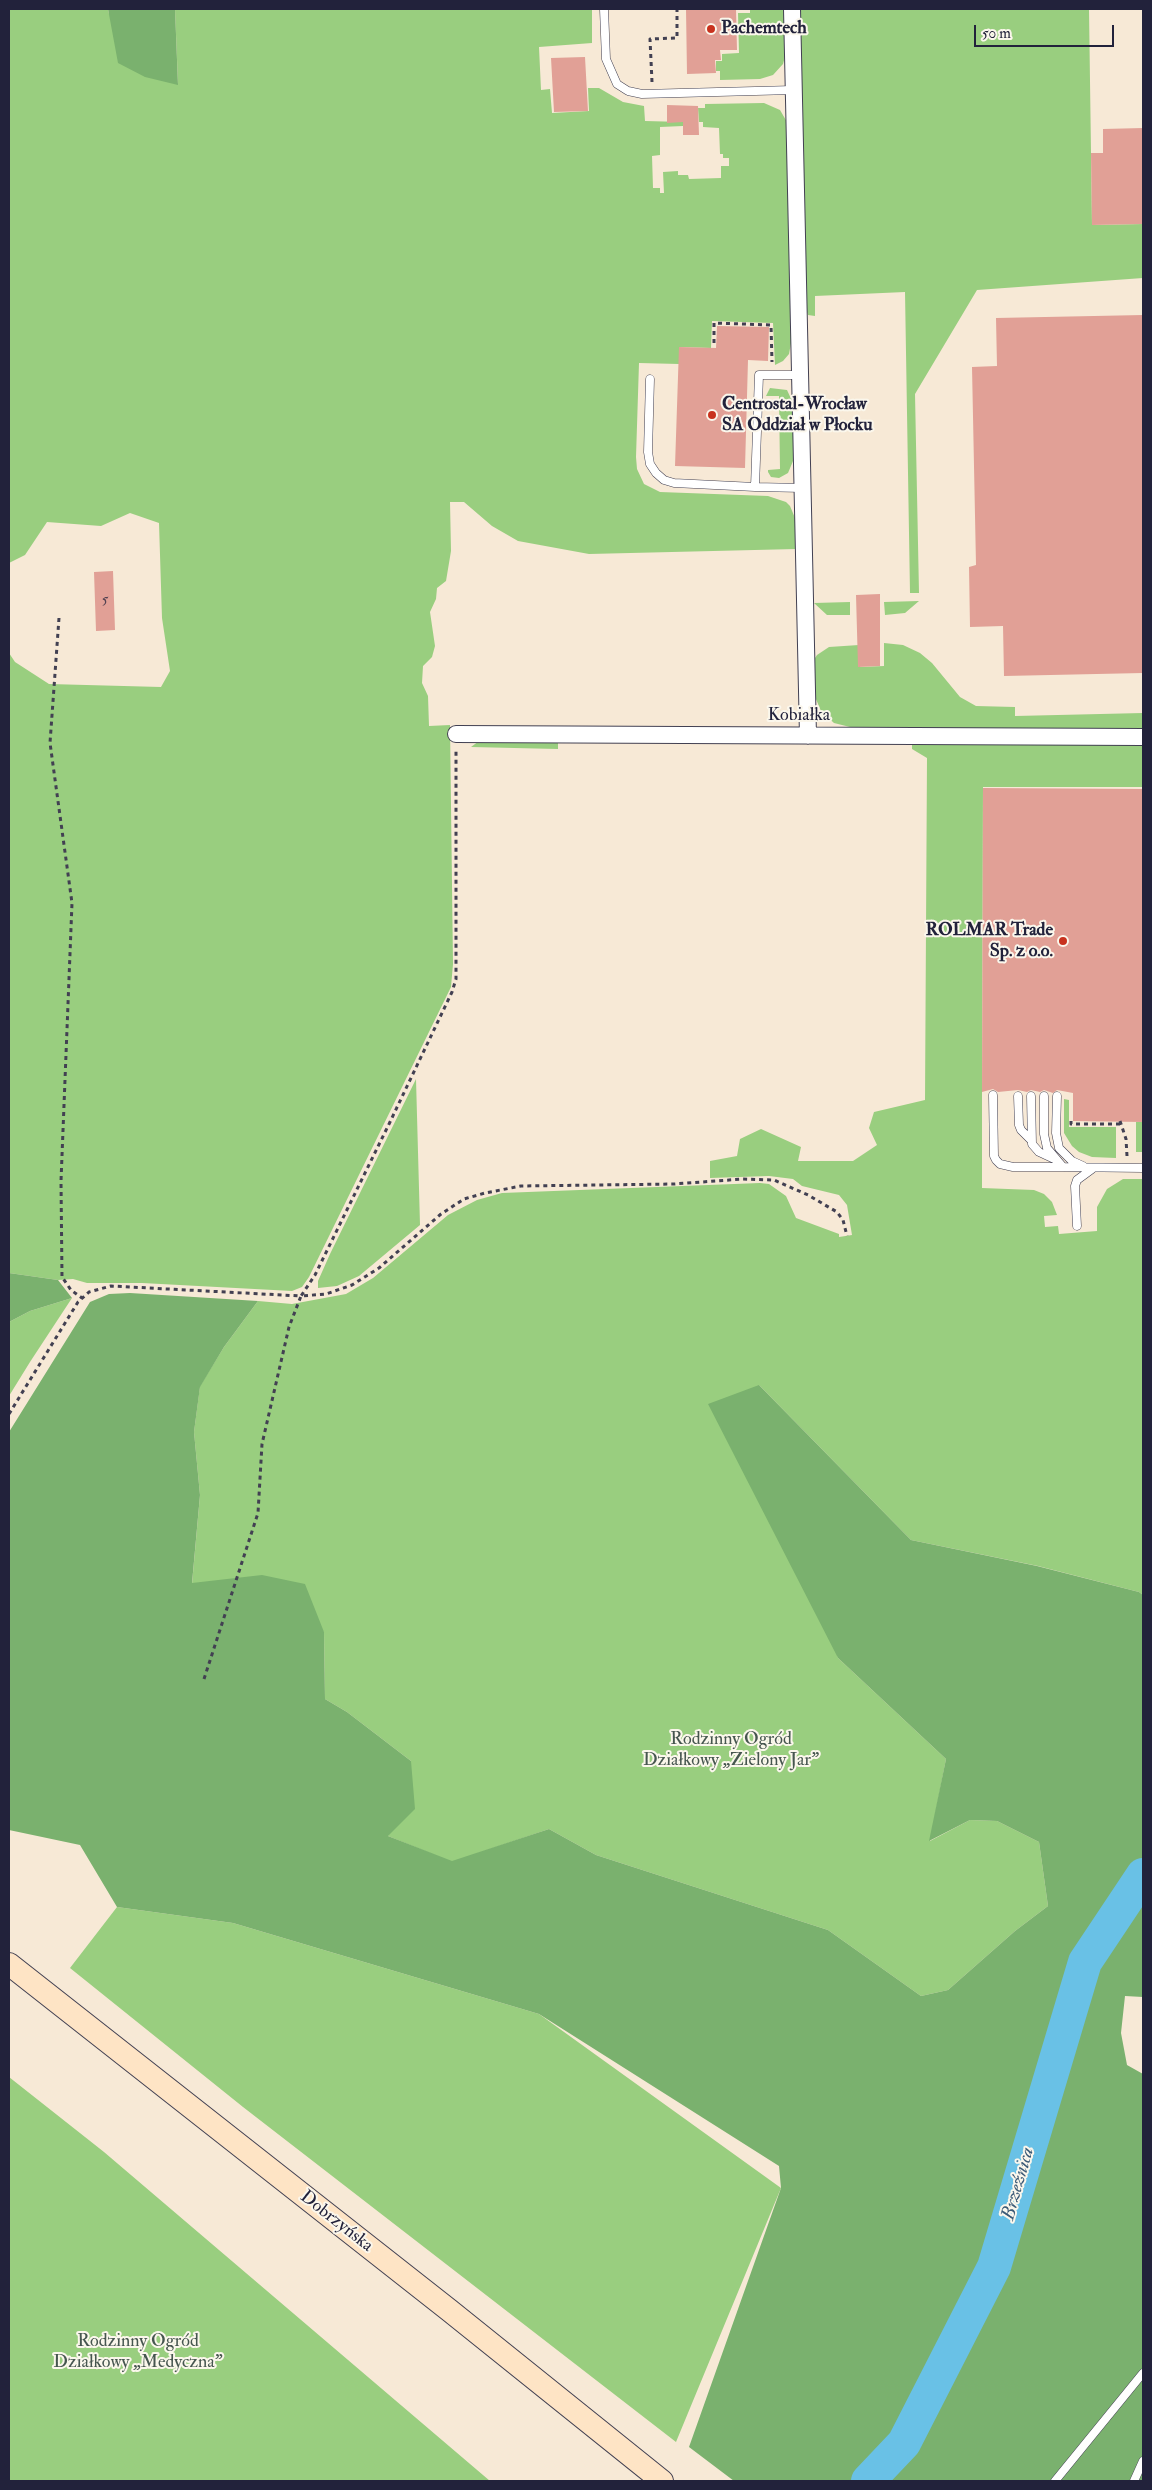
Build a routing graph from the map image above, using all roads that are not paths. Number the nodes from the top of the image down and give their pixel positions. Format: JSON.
{"nodes":[{"id":1,"x":604,"y":9,"type":"edge"},
{"id":2,"x":792,"y":9,"type":"edge"},
{"id":3,"x":793,"y":90,"type":"junction"},
{"id":4,"x":800,"y":375,"type":"junction"},
{"id":5,"x":650,"y":379,"type":"dead end"},
{"id":6,"x":755,"y":487,"type":"junction"},
{"id":7,"x":803,"y":488,"type":"junction"},
{"id":8,"x":456,"y":734,"type":"road end"},
{"id":9,"x":808,"y":736,"type":"junction"},
{"id":10,"x":1143,"y":737,"type":"edge"},
{"id":11,"x":993,"y":1095,"type":"dead end"},
{"id":12,"x":1018,"y":1096,"type":"dead end"},
{"id":13,"x":1031,"y":1096,"type":"dead end"},
{"id":14,"x":1044,"y":1096,"type":"dead end"},
{"id":15,"x":1057,"y":1096,"type":"dead end"},
{"id":16,"x":1031,"y":1140,"type":"junction"},
{"id":17,"x":1056,"y":1160,"type":"junction"},
{"id":18,"x":1063,"y":1167,"type":"junction"},
{"id":19,"x":1143,"y":1168,"type":"edge"},
{"id":20,"x":1092,"y":1169,"type":"junction"},
{"id":21,"x":1077,"y":1226,"type":"dead end"},
{"id":22,"x":9,"y":1964,"type":"edge"},
{"id":23,"x":1143,"y":2372,"type":"edge"},
{"id":24,"x":1143,"y":2461,"type":"edge"},
{"id":25,"x":662,"y":2481,"type":"edge"},
{"id":26,"x":1055,"y":2481,"type":"edge"},
{"id":27,"x":1134,"y":2481,"type":"edge"}],
"edges":[{"from":1,"to":3,"type":"lane"},
{"from":2,"to":3,"type":"street"},
{"from":3,"to":4,"type":"street"},
{"from":4,"to":6,"type":"lane"},
{"from":4,"to":7,"type":"street"},
{"from":5,"to":6,"type":"lane"},
{"from":6,"to":7,"type":"lane"},
{"from":7,"to":9,"type":"street"},
{"from":8,"to":9,"type":"street","name":"Kobiałka"},
{"from":9,"to":10,"type":"street","name":"Kobiałka"},
{"from":11,"to":18,"type":"lane"},
{"from":12,"to":16,"type":"lane"},
{"from":13,"to":16,"type":"lane"},
{"from":14,"to":17,"type":"lane"},
{"from":15,"to":20,"type":"lane"},
{"from":16,"to":17,"type":"lane"},
{"from":17,"to":18,"type":"lane"},
{"from":18,"to":20,"type":"lane"},
{"from":19,"to":20,"type":"lane"},
{"from":20,"to":21,"type":"lane"},
{"from":22,"to":25,"type":"main road","name":"Dobrzyńska"},
{"from":23,"to":26,"type":"lane"},
{"from":24,"to":27,"type":"lane"}]}
